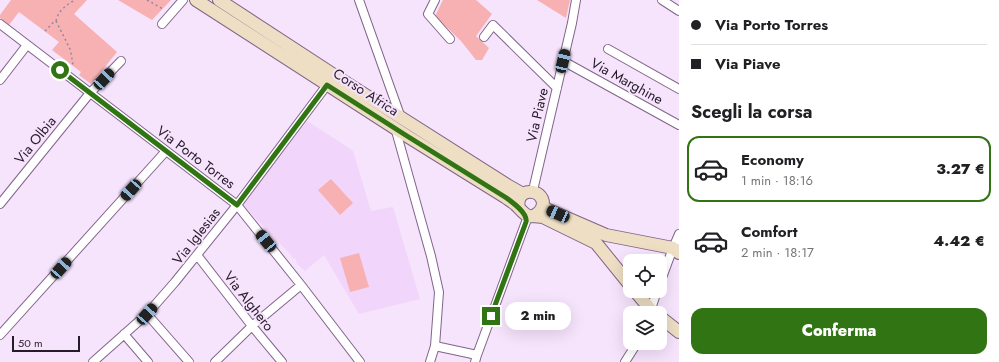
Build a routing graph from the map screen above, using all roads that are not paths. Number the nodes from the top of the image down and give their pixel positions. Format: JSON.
{"nodes":[{"id":1,"x":183,"y":0,"type":"edge"},
{"id":2,"x":196,"y":0,"type":"edge"},
{"id":3,"x":219,"y":0,"type":"edge"},
{"id":4,"x":360,"y":0,"type":"edge"},
{"id":5,"x":435,"y":0,"type":"edge"},
{"id":6,"x":576,"y":0,"type":"edge"},
{"id":7,"x":662,"y":0,"type":"edge"},
{"id":8,"x":679,"y":11,"type":"edge"},
{"id":9,"x":0,"y":24,"type":"edge"},
{"id":10,"x":162,"y":24,"type":"dead end"},
{"id":11,"x":484,"y":37,"type":"dead end"},
{"id":12,"x":450,"y":39,"type":"dead end"},
{"id":13,"x":27,"y":44,"type":"junction"},
{"id":14,"x":608,"y":49,"type":"dead end"},
{"id":15,"x":121,"y":61,"type":"dead end"},
{"id":16,"x":563,"y":61,"type":"junction"},
{"id":17,"x":0,"y":80,"type":"edge"},
{"id":18,"x":331,"y":80,"type":"junction"},
{"id":19,"x":557,"y":88,"type":"junction"},
{"id":20,"x":679,"y":89,"type":"edge"},
{"id":21,"x":90,"y":93,"type":"junction"},
{"id":22,"x":402,"y":117,"type":"junction"},
{"id":23,"x":679,"y":125,"type":"edge"},
{"id":24,"x":395,"y":129,"type":"junction"},
{"id":25,"x":166,"y":151,"type":"junction"},
{"id":26,"x":531,"y":192,"type":"junction"},
{"id":27,"x":0,"y":204,"type":"edge"},
{"id":28,"x":237,"y":205,"type":"junction"},
{"id":29,"x":543,"y":205,"type":"junction"},
{"id":30,"x":527,"y":215,"type":"junction"},
{"id":31,"x":679,"y":234,"type":"edge"},
{"id":32,"x":676,"y":250,"type":"edge"},
{"id":33,"x":197,"y":255,"type":"junction"},
{"id":34,"x":667,"y":269,"type":"edge"},
{"id":35,"x":623,"y":276,"type":"edge"},
{"id":36,"x":301,"y":285,"type":"junction"},
{"id":37,"x":641,"y":298,"type":"edge"},
{"id":38,"x":648,"y":306,"type":"edge"},
{"id":39,"x":147,"y":314,"type":"junction"},
{"id":40,"x":667,"y":323,"type":"edge"},
{"id":41,"x":252,"y":326,"type":"junction"},
{"id":42,"x":679,"y":332,"type":"edge"},
{"id":43,"x":124,"y":334,"type":"junction"},
{"id":44,"x":0,"y":336,"type":"edge"},
{"id":45,"x":435,"y":346,"type":"junction"},
{"id":46,"x":633,"y":350,"type":"edge"},
{"id":47,"x":476,"y":358,"type":"edge"},
{"id":48,"x":93,"y":362,"type":"edge"},
{"id":49,"x":148,"y":362,"type":"edge"},
{"id":50,"x":189,"y":362,"type":"edge"},
{"id":51,"x":216,"y":362,"type":"edge"},
{"id":52,"x":282,"y":362,"type":"edge"},
{"id":53,"x":360,"y":362,"type":"edge"},
{"id":54,"x":430,"y":362,"type":"edge"},
{"id":55,"x":625,"y":362,"type":"edge"}],
"edges":[{"from":1,"to":10,"type":"street"},
{"from":2,"to":18,"type":"street","name":"Corso Africa"},
{"from":3,"to":18,"type":"street","name":"Corso Africa"},
{"from":4,"to":22,"type":"street"},
{"from":5,"to":12,"type":"street"},
{"from":6,"to":16,"type":"street","name":"Via Piave"},
{"from":7,"to":8,"type":"street"},
{"from":9,"to":13,"type":"street","name":"Via Porto Torres"},
{"from":11,"to":19,"type":"street"},
{"from":13,"to":17,"type":"street"},
{"from":13,"to":21,"type":"street","name":"Via Porto Torres"},
{"from":14,"to":20,"type":"street"},
{"from":15,"to":21,"type":"street","name":"Via Olbia"},
{"from":16,"to":19,"type":"street","name":"Via Piave"},
{"from":16,"to":23,"type":"street","name":"Via Marghine"},
{"from":18,"to":22,"type":"street","name":"Corso Africa"},
{"from":18,"to":24,"type":"street","name":"Corso Africa"},
{"from":18,"to":28,"type":"street","name":"Via Iglesias"},
{"from":19,"to":26,"type":"street","name":"Via Piave"},
{"from":21,"to":25,"type":"street","name":"Via Porto Torres"},
{"from":21,"to":27,"type":"street","name":"Via Olbia"},
{"from":22,"to":24,"type":"street"},
{"from":22,"to":26,"type":"street","name":"Corso Africa"},
{"from":24,"to":30,"type":"street","name":"Corso Africa"},
{"from":24,"to":45,"type":"street"},
{"from":25,"to":28,"type":"street","name":"Via Porto Torres"},
{"from":25,"to":44,"type":"street"},
{"from":26,"to":29,"type":"street"},
{"from":26,"to":30,"type":"street"},
{"from":28,"to":33,"type":"street","name":"Via Iglesias"},
{"from":28,"to":36,"type":"street","name":"Via Porto Torres"},
{"from":29,"to":30,"type":"street"},
{"from":29,"to":32,"type":"street"},
{"from":30,"to":35,"type":"street","name":"Corso Africa"},
{"from":30,"to":47,"type":"street"},
{"from":31,"to":32,"type":"street"},
{"from":32,"to":34,"type":"street"},
{"from":33,"to":39,"type":"street","name":"Via Iglesias"},
{"from":33,"to":41,"type":"street","name":"Via Alghero"},
{"from":36,"to":41,"type":"street"},
{"from":36,"to":53,"type":"street","name":"Via Porto Torres"},
{"from":37,"to":38,"type":"street"},
{"from":39,"to":43,"type":"street","name":"Via Iglesias"},
{"from":39,"to":50,"type":"street"},
{"from":40,"to":42,"type":"street"},
{"from":41,"to":51,"type":"street"},
{"from":41,"to":52,"type":"street","name":"Via Alghero"},
{"from":43,"to":48,"type":"street","name":"Via Iglesias"},
{"from":43,"to":49,"type":"street"},
{"from":45,"to":47,"type":"street"},
{"from":45,"to":54,"type":"street"},
{"from":46,"to":55,"type":"street"}]}
